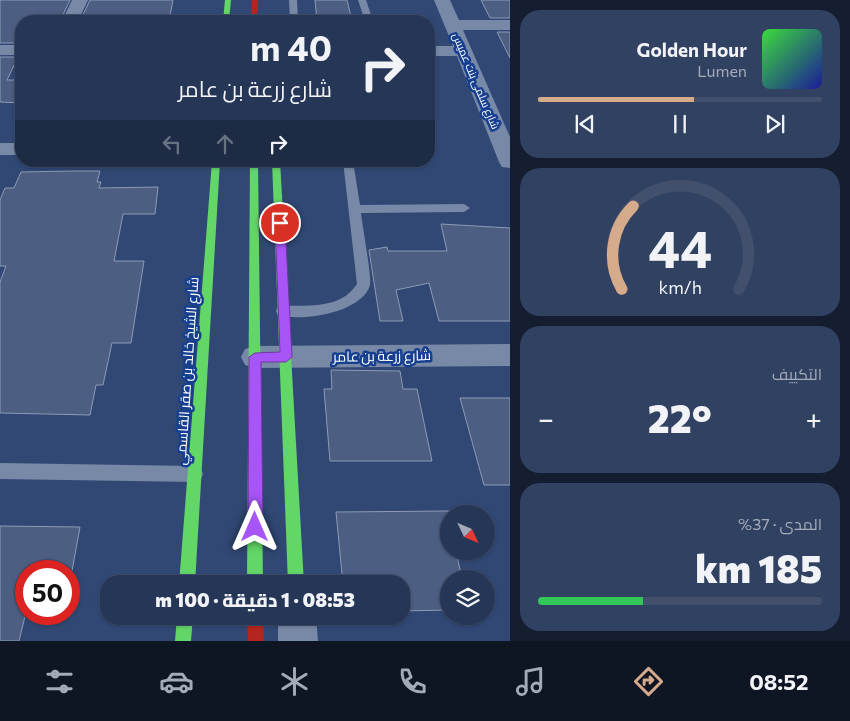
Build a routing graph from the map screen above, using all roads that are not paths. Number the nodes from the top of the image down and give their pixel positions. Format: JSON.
{"nodes":[{"id":1,"x":80,"y":0,"type":"edge"},
{"id":2,"x":228,"y":0,"type":"edge"},
{"id":3,"x":254,"y":0,"type":"edge"},
{"id":4,"x":293,"y":0,"type":"edge"},
{"id":5,"x":362,"y":0,"type":"edge"},
{"id":6,"x":442,"y":0,"type":"edge"},
{"id":7,"x":73,"y":15,"type":"edge"},
{"id":8,"x":227,"y":15,"type":"edge"},
{"id":9,"x":254,"y":15,"type":"edge"},
{"id":10,"x":294,"y":15,"type":"edge"},
{"id":11,"x":367,"y":15,"type":"edge"},
{"id":12,"x":453,"y":25,"type":"junction"},
{"id":13,"x":510,"y":25,"type":"edge"},
{"id":14,"x":0,"y":50,"type":"edge"},
{"id":15,"x":15,"y":50,"type":"edge"},
{"id":16,"x":435,"y":51,"type":"edge"},
{"id":17,"x":464,"y":51,"type":"junction"},
{"id":18,"x":0,"y":149,"type":"edge"},
{"id":19,"x":15,"y":149,"type":"edge"},
{"id":20,"x":508,"y":152,"type":"edge"},
{"id":21,"x":216,"y":167,"type":"edge"},
{"id":22,"x":254,"y":167,"type":"edge"},
{"id":23,"x":276,"y":167,"type":"edge"},
{"id":24,"x":349,"y":167,"type":"edge"},
{"id":25,"x":464,"y":208,"type":"dead end"},
{"id":26,"x":356,"y":209,"type":"junction"},
{"id":27,"x":283,"y":310,"type":"junction"},
{"id":28,"x":510,"y":355,"type":"edge"},
{"id":29,"x":255,"y":357,"type":"junction"},
{"id":30,"x":286,"y":357,"type":"junction"},
{"id":31,"x":0,"y":471,"type":"edge"},
{"id":32,"x":195,"y":474,"type":"junction"},
{"id":33,"x":188,"y":575,"type":"edge"},
{"id":34,"x":255,"y":575,"type":"edge"},
{"id":35,"x":296,"y":575,"type":"edge"},
{"id":36,"x":184,"y":625,"type":"edge"},
{"id":37,"x":256,"y":625,"type":"edge"},
{"id":38,"x":297,"y":625,"type":"edge"},
{"id":39,"x":183,"y":641,"type":"edge"},
{"id":40,"x":256,"y":641,"type":"edge"},
{"id":41,"x":298,"y":641,"type":"edge"}],
"edges":[{"from":1,"to":7,"type":"street"},
{"from":2,"to":8,"type":"main road"},
{"from":3,"to":9,"type":"main road"},
{"from":4,"to":10,"type":"lane"},
{"from":5,"to":11,"type":"lane"},
{"from":6,"to":12,"type":"street","name":"شارع سلمى بنت عميس"},
{"from":12,"to":13,"type":"street"},
{"from":12,"to":17,"type":"street","name":"شارع سلمى بنت عميس"},
{"from":14,"to":15,"type":"street"},
{"from":16,"to":17,"type":"street"},
{"from":17,"to":20,"type":"street","name":"شارع سلمى بنت عميس"},
{"from":18,"to":19,"type":"street"},
{"from":21,"to":32,"type":"main road","name":"شارع الشيخ خالد بن صقر القاسمي"},
{"from":22,"to":29,"type":"main road"},
{"from":23,"to":27,"type":"main road"},
{"from":24,"to":26,"type":"lane"},
{"from":25,"to":26,"type":"lane"},
{"from":26,"to":27,"type":"lane"},
{"from":27,"to":30,"type":"main road"},
{"from":28,"to":30,"type":"street","name":"شارع زرعة بن عامر"},
{"from":29,"to":30,"type":"street","name":"شارع زرعة بن عامر"},
{"from":29,"to":34,"type":"main road"},
{"from":30,"to":35,"type":"main road"},
{"from":31,"to":32,"type":"lane"},
{"from":32,"to":33,"type":"main road","name":"شارع الشيخ خالد بن صقر القاسمي"},
{"from":36,"to":39,"type":"main road"},
{"from":37,"to":40,"type":"main road"},
{"from":38,"to":41,"type":"street"}]}
